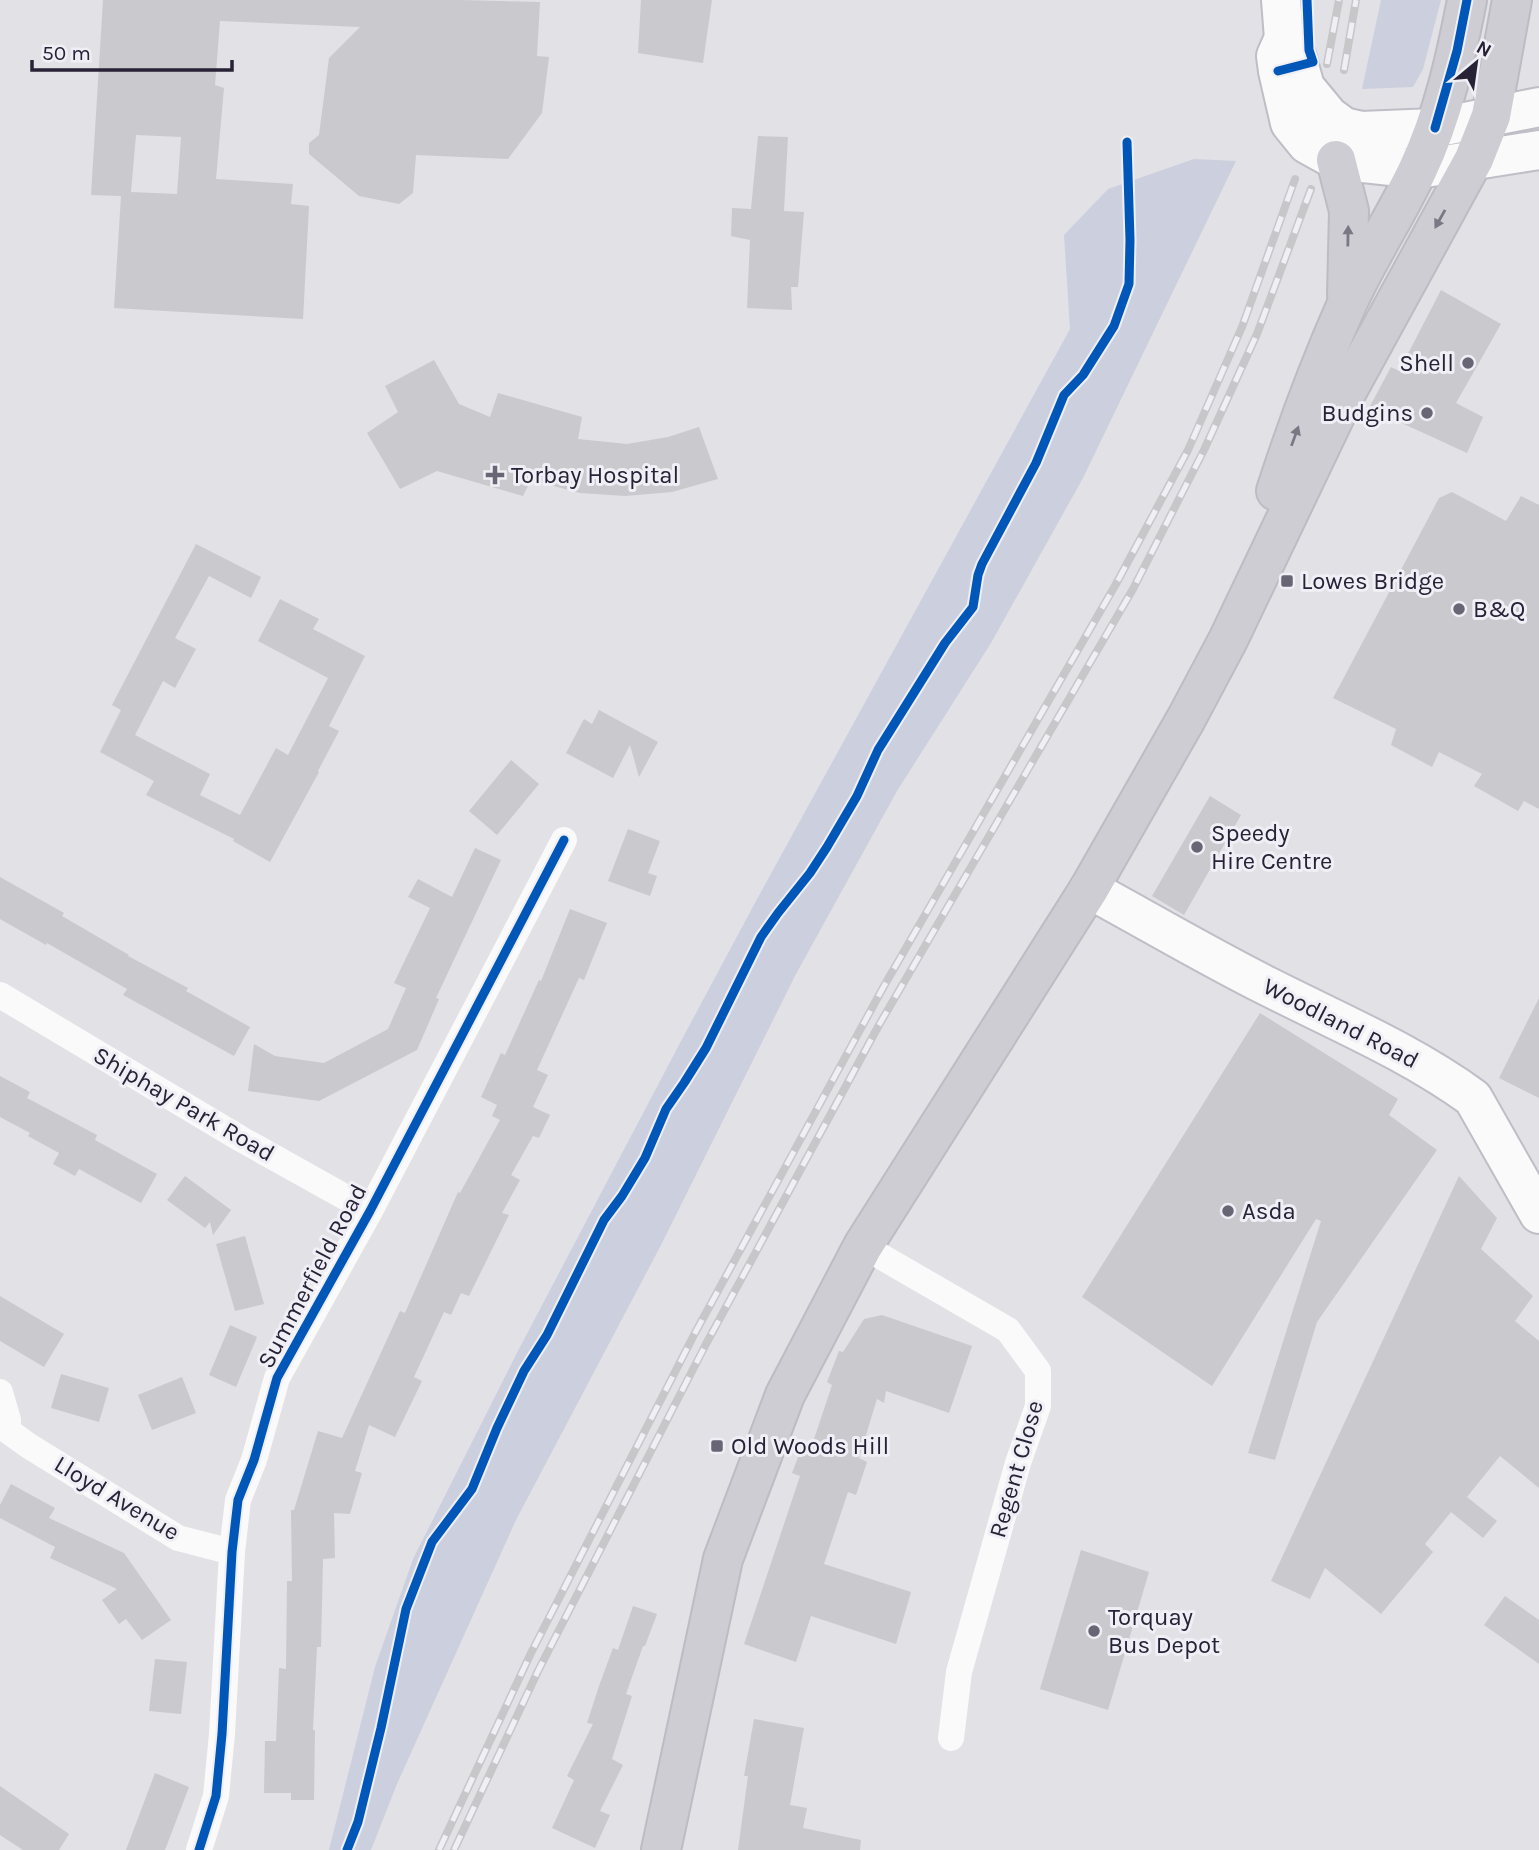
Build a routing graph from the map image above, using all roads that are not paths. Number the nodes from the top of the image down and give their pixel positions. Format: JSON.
{"nodes":[{"id":1,"x":1281,"y":0,"type":"edge"},
{"id":2,"x":1467,"y":0,"type":"edge"},
{"id":3,"x":1512,"y":0,"type":"edge"},
{"id":4,"x":1536,"y":0,"type":"edge"},
{"id":5,"x":1539,"y":6,"type":"edge"},
{"id":6,"x":1284,"y":38,"type":"junction"},
{"id":7,"x":1539,"y":107,"type":"edge"},
{"id":8,"x":1491,"y":116,"type":"junction"},
{"id":9,"x":1435,"y":128,"type":"junction"},
{"id":10,"x":1539,"y":150,"type":"edge"},
{"id":11,"x":1474,"y":159,"type":"junction"},
{"id":12,"x":1336,"y":160,"type":"junction"},
{"id":13,"x":1419,"y":169,"type":"junction"},
{"id":14,"x":1347,"y":304,"type":"junction"},
{"id":15,"x":1227,"y":640,"type":"junction"},
{"id":16,"x":564,"y":839,"type":"dead end"},
{"id":17,"x":1089,"y":889,"type":"junction"},
{"id":18,"x":0,"y":995,"type":"edge"},
{"id":19,"x":370,"y":1211,"type":"junction"},
{"id":20,"x":1539,"y":1214,"type":"edge"},
{"id":21,"x":863,"y":1246,"type":"junction"},
{"id":22,"x":0,"y":1392,"type":"edge"},
{"id":23,"x":4,"y":1432,"type":"edge"},
{"id":24,"x":232,"y":1552,"type":"junction"},
{"id":25,"x":951,"y":1738,"type":"dead end"},
{"id":26,"x":199,"y":1850,"type":"edge"},
{"id":27,"x":661,"y":1850,"type":"edge"}],
"edges":[{"from":1,"to":6,"type":"street"},
{"from":2,"to":9,"type":"main road"},
{"from":3,"to":8,"type":"main road"},
{"from":4,"to":5,"type":"main road"},
{"from":6,"to":9,"type":"street"},
{"from":6,"to":12,"type":"street"},
{"from":7,"to":8,"type":"street"},
{"from":8,"to":9,"type":"street"},
{"from":8,"to":11,"type":"main road"},
{"from":9,"to":13,"type":"main road"},
{"from":10,"to":11,"type":"street"},
{"from":11,"to":13,"type":"street"},
{"from":11,"to":15,"type":"main road","one_way":true},
{"from":12,"to":13,"type":"street"},
{"from":14,"to":12,"type":"main road","one_way":true},
{"from":13,"to":14,"type":"main road"},
{"from":15,"to":14,"type":"main road","one_way":true},
{"from":15,"to":17,"type":"main road"},
{"from":16,"to":19,"type":"street","name":"Summerfield Road"},
{"from":17,"to":20,"type":"street","name":"Woodland Road"},
{"from":17,"to":21,"type":"main road"},
{"from":18,"to":19,"type":"street","name":"Shiphay Park Road"},
{"from":19,"to":24,"type":"street","name":"Summerfield Road"},
{"from":21,"to":25,"type":"street","name":"Regent Close"},
{"from":21,"to":27,"type":"main road"},
{"from":22,"to":23,"type":"street","name":"Lloyd Avenue"},
{"from":23,"to":24,"type":"street","name":"Lloyd Avenue"},
{"from":24,"to":26,"type":"street","name":"Summerfield Road"}]}
